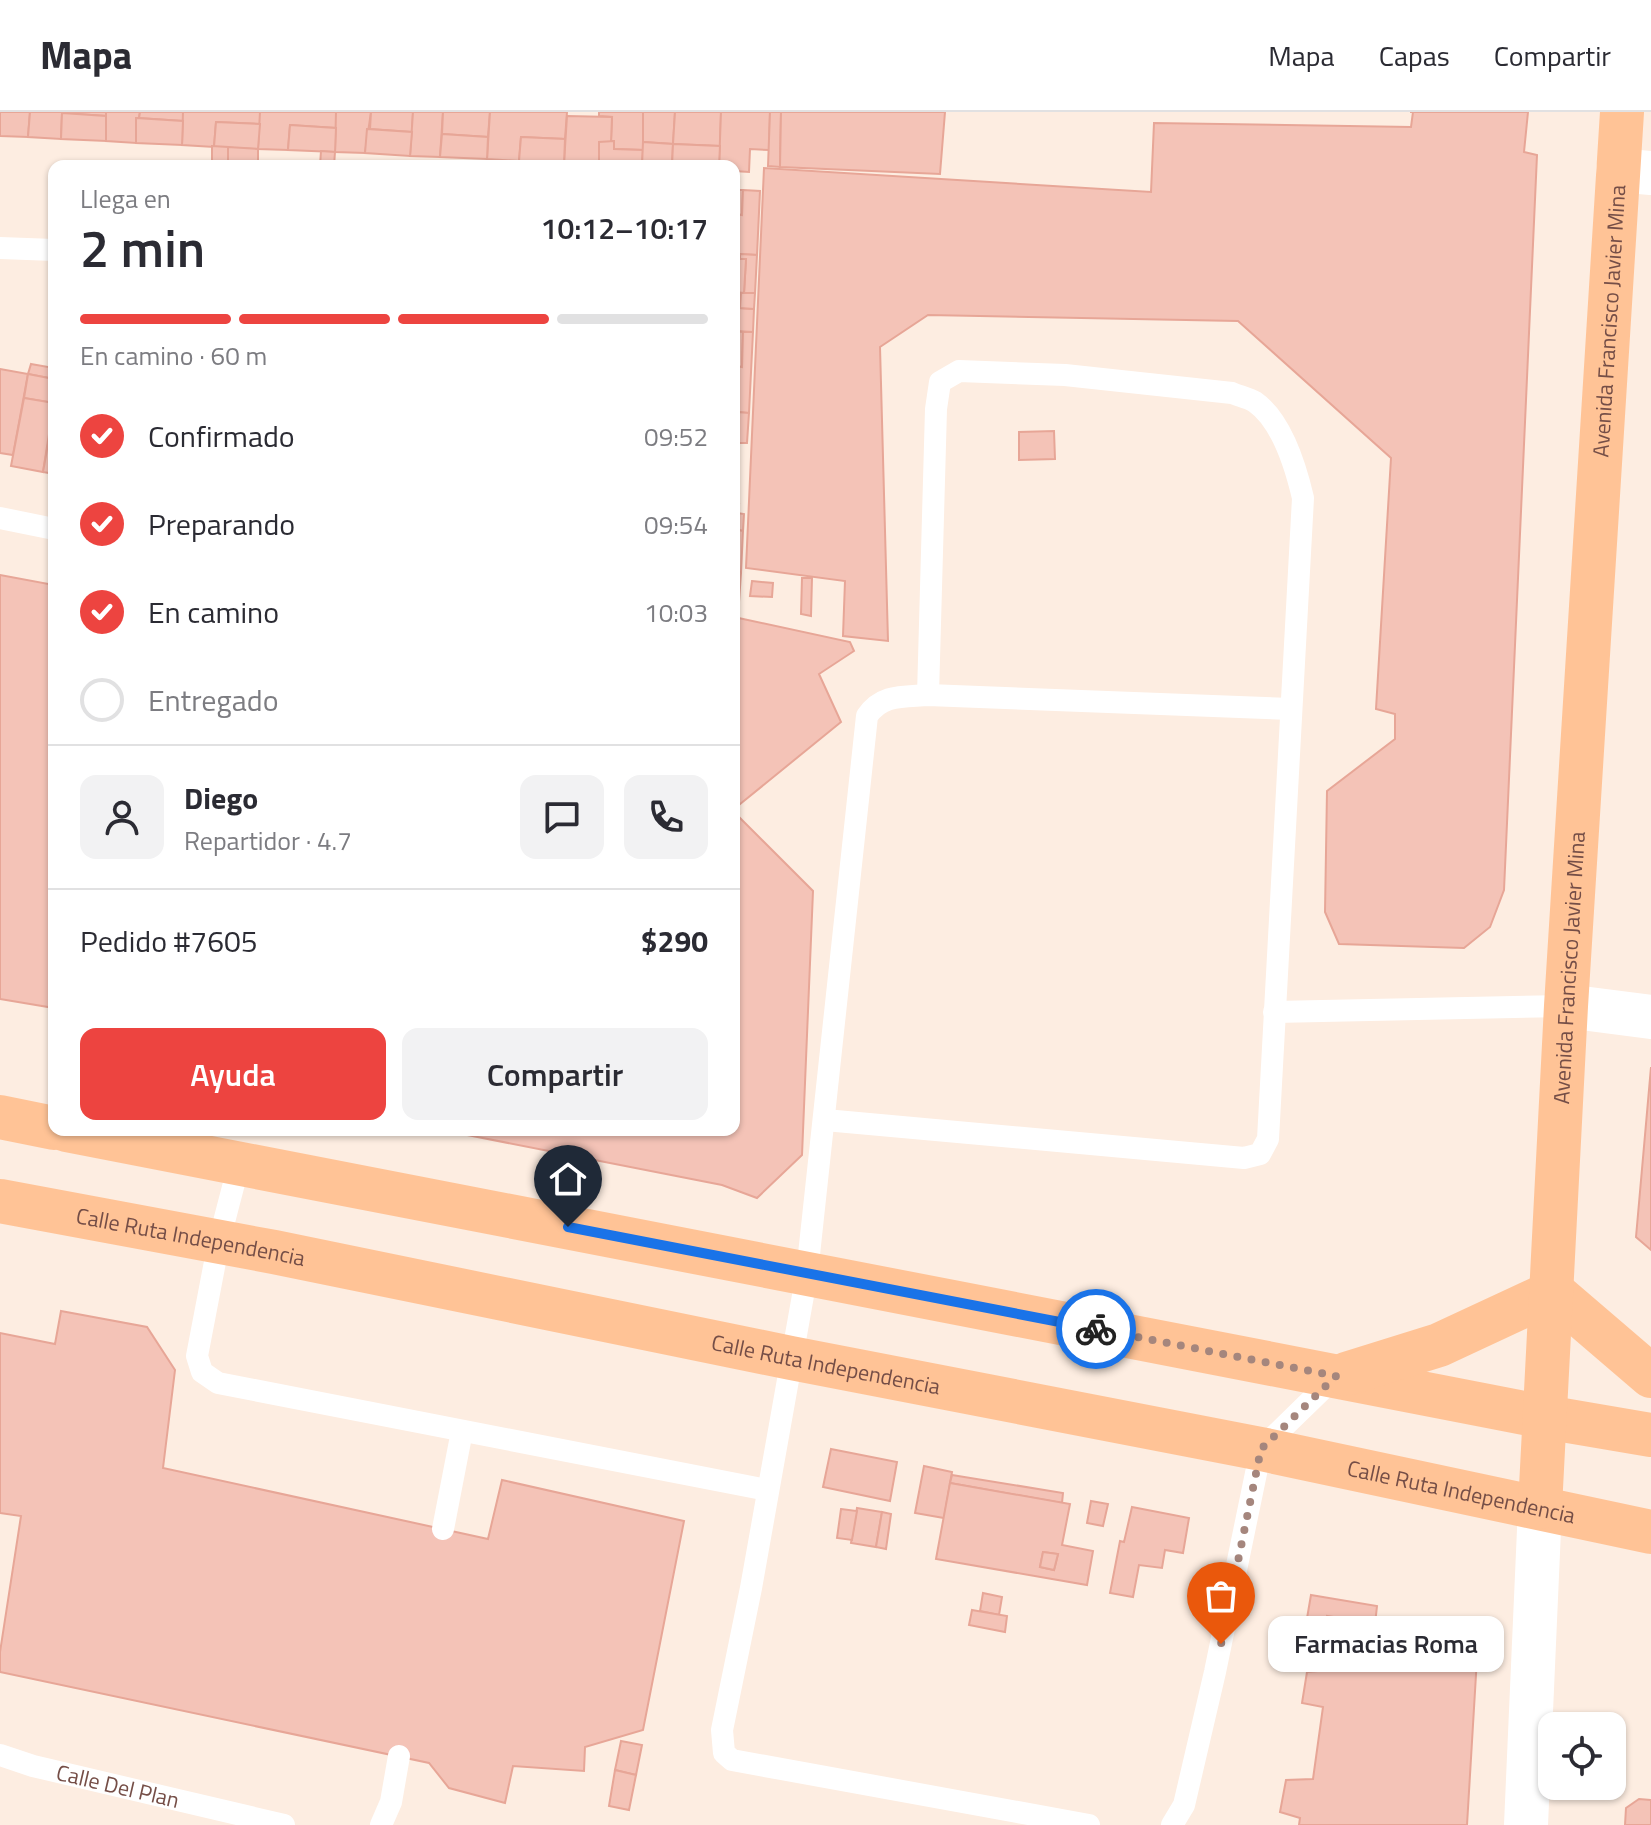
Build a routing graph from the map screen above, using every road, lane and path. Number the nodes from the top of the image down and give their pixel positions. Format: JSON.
{"nodes":[{"id":1,"x":1622,"y":112,"type":"edge"},
{"id":2,"x":1635,"y":171,"type":"edge"},
{"id":3,"x":0,"y":248,"type":"edge"},
{"id":4,"x":48,"y":250,"type":"edge"},
{"id":5,"x":0,"y":518,"type":"edge"},
{"id":6,"x":48,"y":528,"type":"edge"},
{"id":7,"x":928,"y":695,"type":"junction"},
{"id":8,"x":1291,"y":709,"type":"junction"},
{"id":9,"x":1566,"y":1006,"type":"junction"},
{"id":10,"x":1274,"y":1012,"type":"junction"},
{"id":11,"x":1651,"y":1017,"type":"edge"},
{"id":12,"x":0,"y":1117,"type":"edge"},
{"id":13,"x":825,"y":1120,"type":"junction"},
{"id":14,"x":48,"y":1127,"type":"edge"},
{"id":15,"x":97,"y":1136,"type":"edge"},
{"id":16,"x":239,"y":1164,"type":"junction"},
{"id":17,"x":0,"y":1201,"type":"edge"},
{"id":18,"x":219,"y":1241,"type":"junction"},
{"id":19,"x":807,"y":1273,"type":"junction"},
{"id":20,"x":1553,"y":1292,"type":"junction"},
{"id":21,"x":791,"y":1358,"type":"junction"},
{"id":22,"x":1336,"y":1376,"type":"junction"},
{"id":23,"x":1651,"y":1376,"type":"edge"},
{"id":24,"x":1545,"y":1417,"type":"junction"},
{"id":25,"x":462,"y":1431,"type":"junction"},
{"id":26,"x":1651,"y":1435,"type":"edge"},
{"id":27,"x":1261,"y":1449,"type":"junction"},
{"id":28,"x":767,"y":1490,"type":"junction"},
{"id":29,"x":1540,"y":1507,"type":"junction"},
{"id":30,"x":443,"y":1529,"type":"dead end"},
{"id":31,"x":1651,"y":1532,"type":"edge"},
{"id":32,"x":0,"y":1755,"type":"edge"},
{"id":33,"x":399,"y":1756,"type":"dead end"},
{"id":34,"x":284,"y":1825,"type":"edge"},
{"id":35,"x":381,"y":1825,"type":"edge"},
{"id":36,"x":1089,"y":1825,"type":"edge"},
{"id":37,"x":1172,"y":1825,"type":"edge"},
{"id":38,"x":1526,"y":1825,"type":"edge"}],
"edges":[{"from":1,"to":2,"type":"main road","name":"Avenida Francisco Javier Mina"},
{"from":2,"to":9,"type":"main road","name":"Avenida Francisco Javier Mina"},
{"from":3,"to":4,"type":"lane"},
{"from":5,"to":6,"type":"lane"},
{"from":7,"to":8,"type":"lane"},
{"from":7,"to":8,"type":"lane"},
{"from":7,"to":13,"type":"lane"},
{"from":8,"to":10,"type":"lane"},
{"from":9,"to":10,"type":"lane"},
{"from":9,"to":11,"type":"main road"},
{"from":9,"to":20,"type":"main road","name":"Avenida Francisco Javier Mina"},
{"from":10,"to":13,"type":"lane"},
{"from":12,"to":14,"type":"main road"},
{"from":13,"to":19,"type":"lane"},
{"from":15,"to":16,"type":"main road"},
{"from":16,"to":18,"type":"lane"},
{"from":16,"to":19,"type":"main road"},
{"from":17,"to":18,"type":"main road","name":"Calle Ruta Independencia"},
{"from":18,"to":21,"type":"main road","name":"Calle Ruta Independencia"},
{"from":18,"to":25,"type":"lane"},
{"from":19,"to":21,"type":"lane"},
{"from":19,"to":22,"type":"main road"},
{"from":20,"to":22,"type":"main road"},
{"from":20,"to":23,"type":"main road"},
{"from":20,"to":24,"type":"main road","name":"Avenida Francisco Javier Mina"},
{"from":21,"to":27,"type":"main road","name":"Calle Ruta Independencia"},
{"from":21,"to":28,"type":"lane"},
{"from":22,"to":24,"type":"main road"},
{"from":22,"to":27,"type":"lane"},
{"from":24,"to":26,"type":"main road"},
{"from":24,"to":29,"type":"main road","name":"Avenida Francisco Javier Mina"},
{"from":25,"to":28,"type":"lane"},
{"from":25,"to":30,"type":"lane"},
{"from":27,"to":29,"type":"main road","name":"Calle Ruta Independencia"},
{"from":27,"to":37,"type":"lane"},
{"from":28,"to":36,"type":"lane"},
{"from":29,"to":31,"type":"main road","name":"Calle Ruta Independencia"},
{"from":29,"to":38,"type":"main road","name":"Avenida Francisco Javier Mina"},
{"from":32,"to":34,"type":"lane","name":"Calle Del Plan"},
{"from":33,"to":35,"type":"lane"}]}
